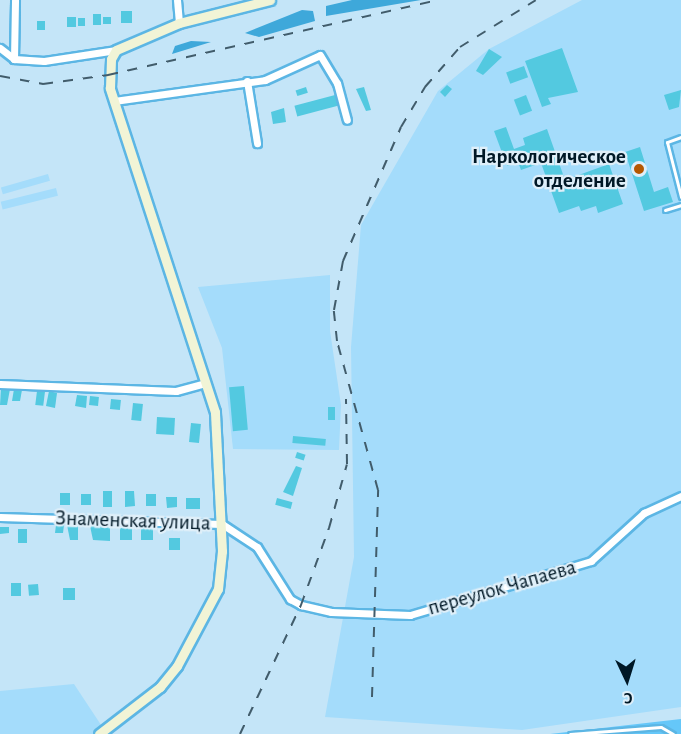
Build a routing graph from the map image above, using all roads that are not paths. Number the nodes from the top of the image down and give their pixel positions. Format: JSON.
{"nodes":[{"id":1,"x":15,"y":0,"type":"edge"},
{"id":2,"x":177,"y":0,"type":"edge"},
{"id":3,"x":270,"y":0,"type":"edge"},
{"id":4,"x":179,"y":23,"type":"junction"},
{"id":5,"x":0,"y":48,"type":"edge"},
{"id":6,"x":116,"y":50,"type":"junction"},
{"id":7,"x":14,"y":59,"type":"junction"},
{"id":8,"x":247,"y":81,"type":"junction"},
{"id":9,"x":114,"y":101,"type":"junction"},
{"id":10,"x":347,"y":120,"type":"dead end"},
{"id":11,"x":681,"y":137,"type":"edge"},
{"id":12,"x":257,"y":143,"type":"dead end"},
{"id":13,"x":681,"y":196,"type":"edge"},
{"id":14,"x":681,"y":205,"type":"edge"},
{"id":15,"x":665,"y":210,"type":"dead end"},
{"id":16,"x":206,"y":383,"type":"junction"},
{"id":17,"x":0,"y":384,"type":"edge"},
{"id":18,"x":681,"y":496,"type":"edge"},
{"id":19,"x":0,"y":517,"type":"edge"},
{"id":20,"x":222,"y":524,"type":"junction"},
{"id":21,"x":301,"y":605,"type":"joint"},
{"id":22,"x":661,"y":727,"type":"junction"},
{"id":23,"x":592,"y":733,"type":"edge"},
{"id":24,"x":99,"y":734,"type":"edge"},
{"id":25,"x":570,"y":734,"type":"edge"},
{"id":26,"x":662,"y":734,"type":"edge"},
{"id":27,"x":673,"y":734,"type":"edge"}],
"edges":[{"from":1,"to":7,"type":"street"},
{"from":2,"to":4,"type":"street"},
{"from":3,"to":4,"type":"main road"},
{"from":4,"to":6,"type":"main road"},
{"from":5,"to":7,"type":"street"},
{"from":6,"to":7,"type":"street"},
{"from":6,"to":9,"type":"main road"},
{"from":8,"to":9,"type":"street"},
{"from":8,"to":10,"type":"street"},
{"from":8,"to":12,"type":"street"},
{"from":9,"to":16,"type":"main road"},
{"from":11,"to":13,"type":"lane"},
{"from":14,"to":15,"type":"lane"},
{"from":16,"to":17,"type":"street"},
{"from":16,"to":20,"type":"main road"},
{"from":18,"to":21,"type":"street","name":"переулок Чапаева"},
{"from":19,"to":20,"type":"street","name":"Знаменская улица"},
{"from":20,"to":21,"type":"street","name":"Знаменская улица"},
{"from":20,"to":24,"type":"main road"},
{"from":22,"to":23,"type":"lane"},
{"from":22,"to":26,"type":"lane"},
{"from":22,"to":27,"type":"lane"},
{"from":23,"to":25,"type":"lane"}]}
